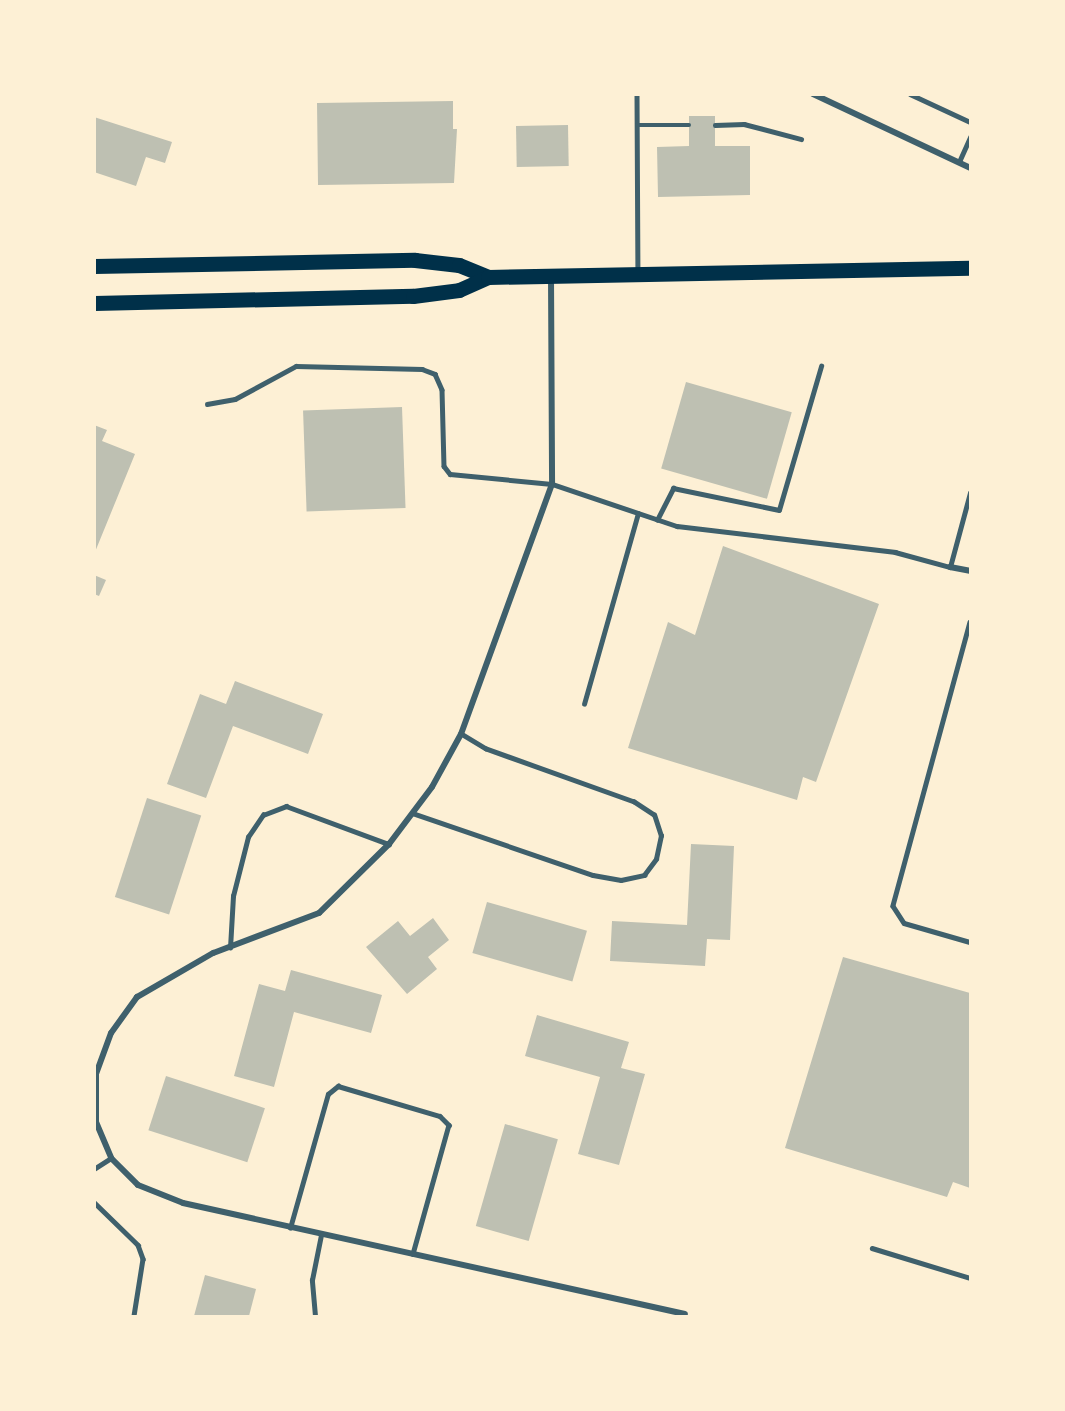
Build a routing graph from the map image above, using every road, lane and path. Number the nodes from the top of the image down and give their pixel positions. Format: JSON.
{"nodes":[{"id":1,"x":637,"y":94,"type":"edge"},
{"id":2,"x":813,"y":94,"type":"edge"},
{"id":3,"x":910,"y":94,"type":"edge"},
{"id":4,"x":970,"y":122,"type":"edge"},
{"id":5,"x":637,"y":124,"type":"junction"},
{"id":6,"x":688,"y":125,"type":"dead end"},
{"id":7,"x":715,"y":125,"type":"dead end"},
{"id":8,"x":970,"y":137,"type":"edge"},
{"id":9,"x":801,"y":139,"type":"dead end"},
{"id":10,"x":959,"y":162,"type":"junction"},
{"id":11,"x":970,"y":168,"type":"edge"},
{"id":12,"x":94,"y":266,"type":"edge"},
{"id":13,"x":970,"y":268,"type":"edge"},
{"id":14,"x":638,"y":274,"type":"junction"},
{"id":15,"x":550,"y":276,"type":"junction"},
{"id":16,"x":488,"y":277,"type":"junction"},
{"id":17,"x":94,"y":303,"type":"edge"},
{"id":18,"x":821,"y":366,"type":"dead end"},
{"id":19,"x":207,"y":404,"type":"dead end"},
{"id":20,"x":552,"y":484,"type":"junction"},
{"id":21,"x":970,"y":493,"type":"edge"},
{"id":22,"x":638,"y":513,"type":"junction"},
{"id":23,"x":657,"y":520,"type":"junction"},
{"id":24,"x":950,"y":567,"type":"junction"},
{"id":25,"x":970,"y":571,"type":"edge"},
{"id":26,"x":970,"y":622,"type":"edge"},
{"id":27,"x":584,"y":704,"type":"dead end"},
{"id":28,"x":461,"y":734,"type":"junction"},
{"id":29,"x":412,"y":813,"type":"junction"},
{"id":30,"x":389,"y":844,"type":"junction"},
{"id":31,"x":970,"y":942,"type":"edge"},
{"id":32,"x":230,"y":948,"type":"junction"},
{"id":33,"x":111,"y":1158,"type":"junction"},
{"id":34,"x":94,"y":1169,"type":"edge"},
{"id":35,"x":94,"y":1202,"type":"edge"},
{"id":36,"x":290,"y":1228,"type":"junction"},
{"id":37,"x":321,"y":1235,"type":"junction"},
{"id":38,"x":872,"y":1248,"type":"dead end"},
{"id":39,"x":413,"y":1255,"type":"junction"},
{"id":40,"x":970,"y":1278,"type":"edge"},
{"id":41,"x":687,"y":1316,"type":"edge"},
{"id":42,"x":134,"y":1317,"type":"edge"},
{"id":43,"x":315,"y":1317,"type":"edge"}],
"edges":[{"from":1,"to":5,"type":"lane"},
{"from":2,"to":10,"type":"street"},
{"from":3,"to":4,"type":"lane"},
{"from":5,"to":6,"type":"lane"},
{"from":5,"to":14,"type":"lane"},
{"from":7,"to":9,"type":"lane"},
{"from":8,"to":10,"type":"lane"},
{"from":10,"to":11,"type":"street"},
{"from":12,"to":16,"type":"main road"},
{"from":13,"to":14,"type":"main road"},
{"from":14,"to":15,"type":"main road"},
{"from":15,"to":16,"type":"main road"},
{"from":15,"to":20,"type":"street"},
{"from":16,"to":17,"type":"main road"},
{"from":18,"to":23,"type":"lane"},
{"from":19,"to":20,"type":"lane"},
{"from":20,"to":22,"type":"lane"},
{"from":20,"to":28,"type":"street"},
{"from":21,"to":24,"type":"lane"},
{"from":22,"to":23,"type":"lane"},
{"from":22,"to":27,"type":"lane"},
{"from":23,"to":24,"type":"lane"},
{"from":24,"to":25,"type":"street"},
{"from":26,"to":31,"type":"lane"},
{"from":28,"to":29,"type":"street"},
{"from":28,"to":29,"type":"lane"},
{"from":29,"to":30,"type":"street"},
{"from":30,"to":32,"type":"street"},
{"from":30,"to":32,"type":"lane"},
{"from":32,"to":33,"type":"street"},
{"from":33,"to":34,"type":"lane"},
{"from":33,"to":36,"type":"street"},
{"from":35,"to":42,"type":"lane"},
{"from":36,"to":37,"type":"street"},
{"from":36,"to":39,"type":"lane"},
{"from":37,"to":39,"type":"street"},
{"from":37,"to":43,"type":"lane"},
{"from":38,"to":40,"type":"lane"},
{"from":39,"to":41,"type":"street"}]}
